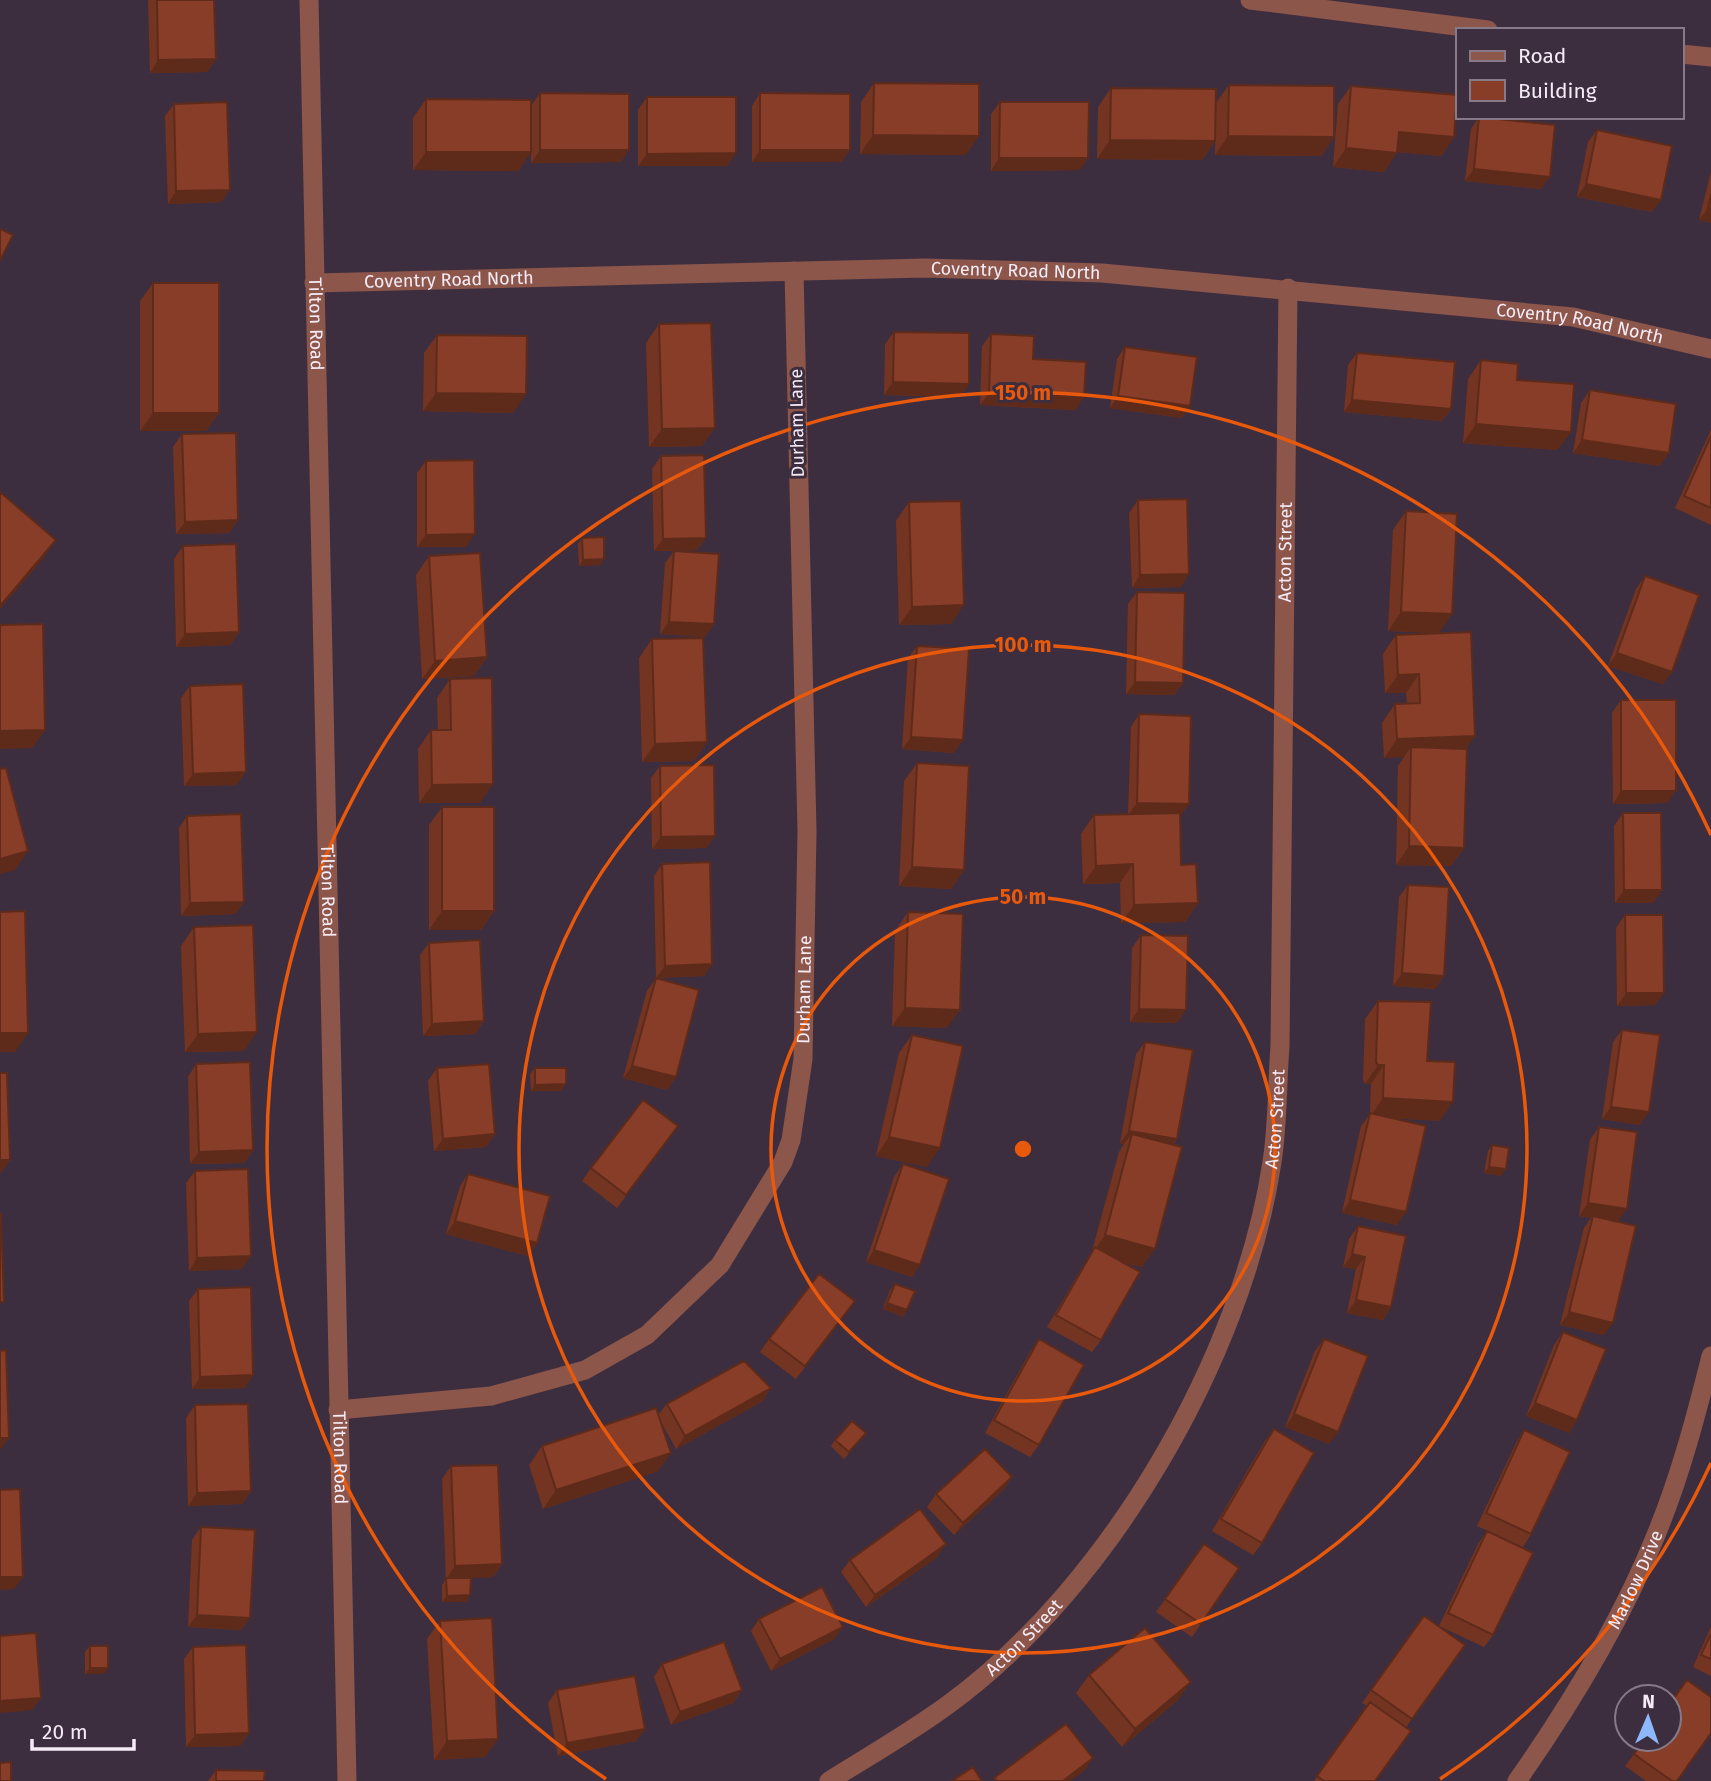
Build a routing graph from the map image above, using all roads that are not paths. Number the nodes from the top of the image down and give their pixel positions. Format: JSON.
{"nodes":[{"id":1,"x":309,"y":0,"type":"edge"},
{"id":2,"x":1250,"y":0,"type":"edge"},
{"id":3,"x":1473,"y":28,"type":"edge"},
{"id":4,"x":1683,"y":54,"type":"edge"},
{"id":5,"x":1711,"y":57,"type":"edge"},
{"id":6,"x":794,"y":271,"type":"junction"},
{"id":7,"x":314,"y":283,"type":"junction"},
{"id":8,"x":1288,"y":288,"type":"junction"},
{"id":9,"x":1711,"y":349,"type":"edge"},
{"id":10,"x":1711,"y":1356,"type":"edge"},
{"id":11,"x":338,"y":1410,"type":"junction"},
{"id":12,"x":347,"y":1781,"type":"edge"},
{"id":13,"x":829,"y":1781,"type":"edge"},
{"id":14,"x":1517,"y":1781,"type":"edge"}],
"edges":[{"from":1,"to":7,"type":"street","name":"Tilton Road"},
{"from":2,"to":3,"type":"street"},
{"from":4,"to":5,"type":"street"},
{"from":6,"to":7,"type":"street","name":"Coventry Road North"},
{"from":6,"to":8,"type":"street","name":"Coventry Road North"},
{"from":6,"to":11,"type":"street","name":"Durham Lane"},
{"from":7,"to":11,"type":"street","name":"Tilton Road"},
{"from":8,"to":9,"type":"street","name":"Coventry Road North"},
{"from":8,"to":13,"type":"street","name":"Acton Street"},
{"from":10,"to":14,"type":"street","name":"Marlow Drive"},
{"from":11,"to":12,"type":"street","name":"Tilton Road"}]}
